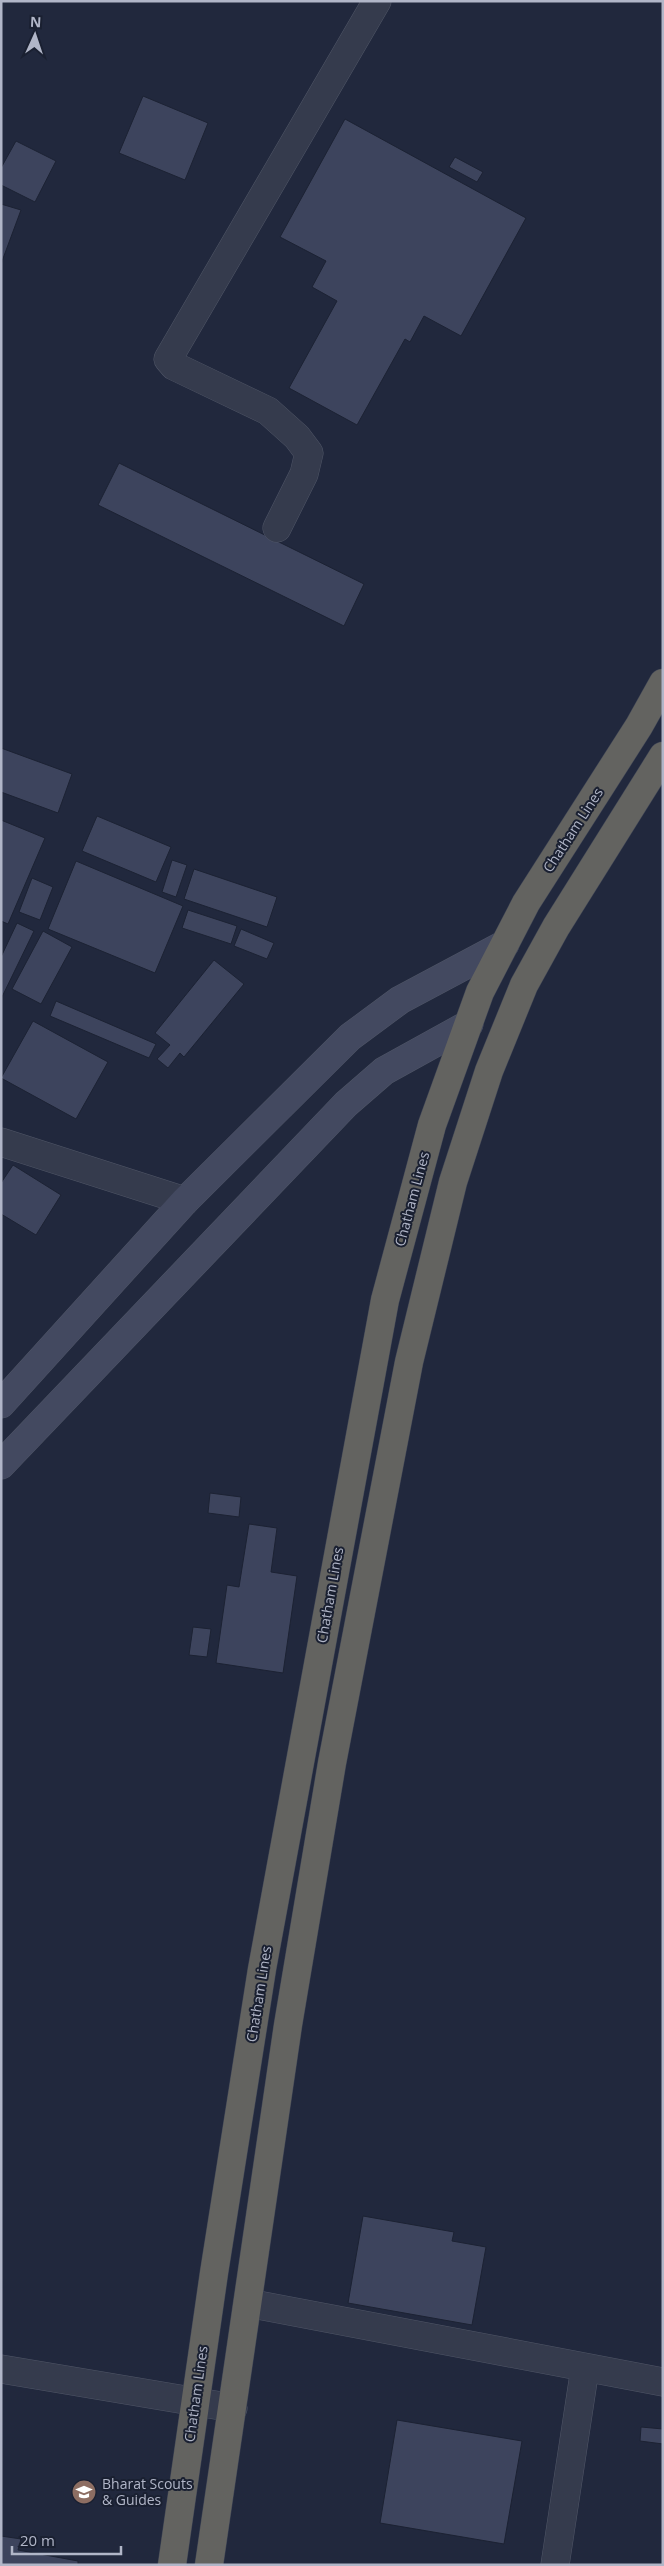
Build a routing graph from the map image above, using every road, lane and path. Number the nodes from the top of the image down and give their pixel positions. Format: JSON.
{"nodes":[{"id":1,"x":377,"y":1,"type":"edge"},
{"id":2,"x":277,"y":528,"type":"dead end"},
{"id":3,"x":663,"y":683,"type":"edge"},
{"id":4,"x":663,"y":756,"type":"edge"},
{"id":5,"x":505,"y":944,"type":"junction"},
{"id":6,"x":469,"y":1024,"type":"junction"},
{"id":7,"x":1,"y":1142,"type":"edge"},
{"id":8,"x":186,"y":1201,"type":"junction"},
{"id":9,"x":1,"y":1404,"type":"edge"},
{"id":10,"x":1,"y":1465,"type":"edge"},
{"id":11,"x":248,"y":2303,"type":"junction"},
{"id":12,"x":585,"y":2368,"type":"junction"},
{"id":13,"x":1,"y":2369,"type":"edge"},
{"id":14,"x":663,"y":2382,"type":"edge"},
{"id":15,"x":194,"y":2402,"type":"junction"},
{"id":16,"x":233,"y":2408,"type":"junction"},
{"id":17,"x":172,"y":2565,"type":"edge"},
{"id":18,"x":209,"y":2565,"type":"edge"},
{"id":19,"x":555,"y":2565,"type":"edge"}],
"edges":[{"from":1,"to":2,"type":"street"},
{"from":3,"to":5,"type":"highway","name":"Chatham Lines"},
{"from":4,"to":11,"type":"highway"},
{"from":5,"to":6,"type":"highway","name":"Chatham Lines"},
{"from":5,"to":8,"type":"main road"},
{"from":6,"to":10,"type":"main road"},
{"from":6,"to":15,"type":"highway","name":"Chatham Lines"},
{"from":7,"to":8,"type":"street"},
{"from":8,"to":9,"type":"main road"},
{"from":11,"to":12,"type":"street"},
{"from":11,"to":16,"type":"highway"},
{"from":12,"to":14,"type":"street"},
{"from":12,"to":19,"type":"street"},
{"from":13,"to":15,"type":"street"},
{"from":15,"to":16,"type":"street"},
{"from":15,"to":17,"type":"highway","name":"Chatham Lines"},
{"from":16,"to":18,"type":"highway"}]}
